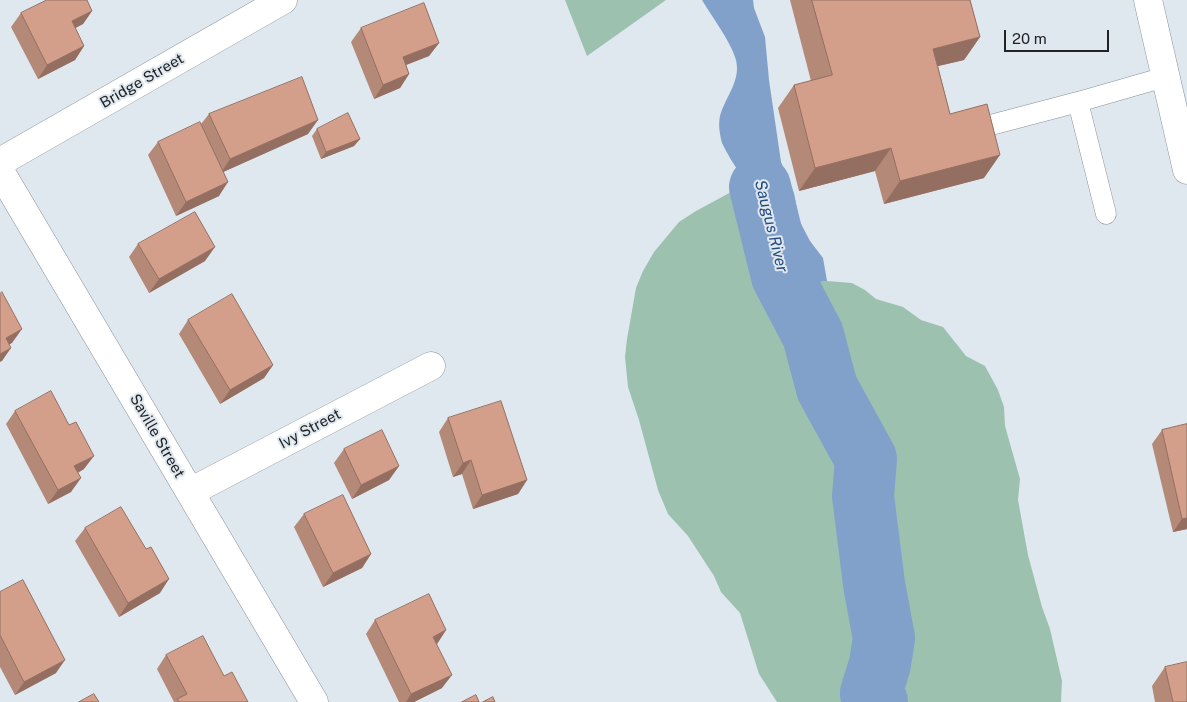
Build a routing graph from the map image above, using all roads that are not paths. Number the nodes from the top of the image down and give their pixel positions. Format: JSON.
{"nodes":[{"id":1,"x":283,"y":0,"type":"edge"},
{"id":2,"x":1148,"y":0,"type":"edge"},
{"id":3,"x":1165,"y":77,"type":"junction"},
{"id":4,"x":1078,"y":102,"type":"junction"},
{"id":5,"x":987,"y":126,"type":"edge"},
{"id":6,"x":0,"y":162,"type":"edge"},
{"id":7,"x":1187,"y":170,"type":"edge"},
{"id":8,"x":0,"y":171,"type":"edge"},
{"id":9,"x":1106,"y":214,"type":"dead end"},
{"id":10,"x":431,"y":366,"type":"dead end"},
{"id":11,"x":190,"y":492,"type":"junction"},
{"id":12,"x":314,"y":702,"type":"edge"}],
"edges":[{"from":1,"to":6,"type":"street","name":"Bridge Street"},
{"from":2,"to":3,"type":"street"},
{"from":3,"to":4,"type":"lane"},
{"from":3,"to":7,"type":"street"},
{"from":4,"to":5,"type":"lane"},
{"from":4,"to":9,"type":"lane"},
{"from":8,"to":11,"type":"street","name":"Saville Street"},
{"from":10,"to":11,"type":"street","name":"Ivy Street"},
{"from":11,"to":12,"type":"street","name":"Saville Street"}]}
